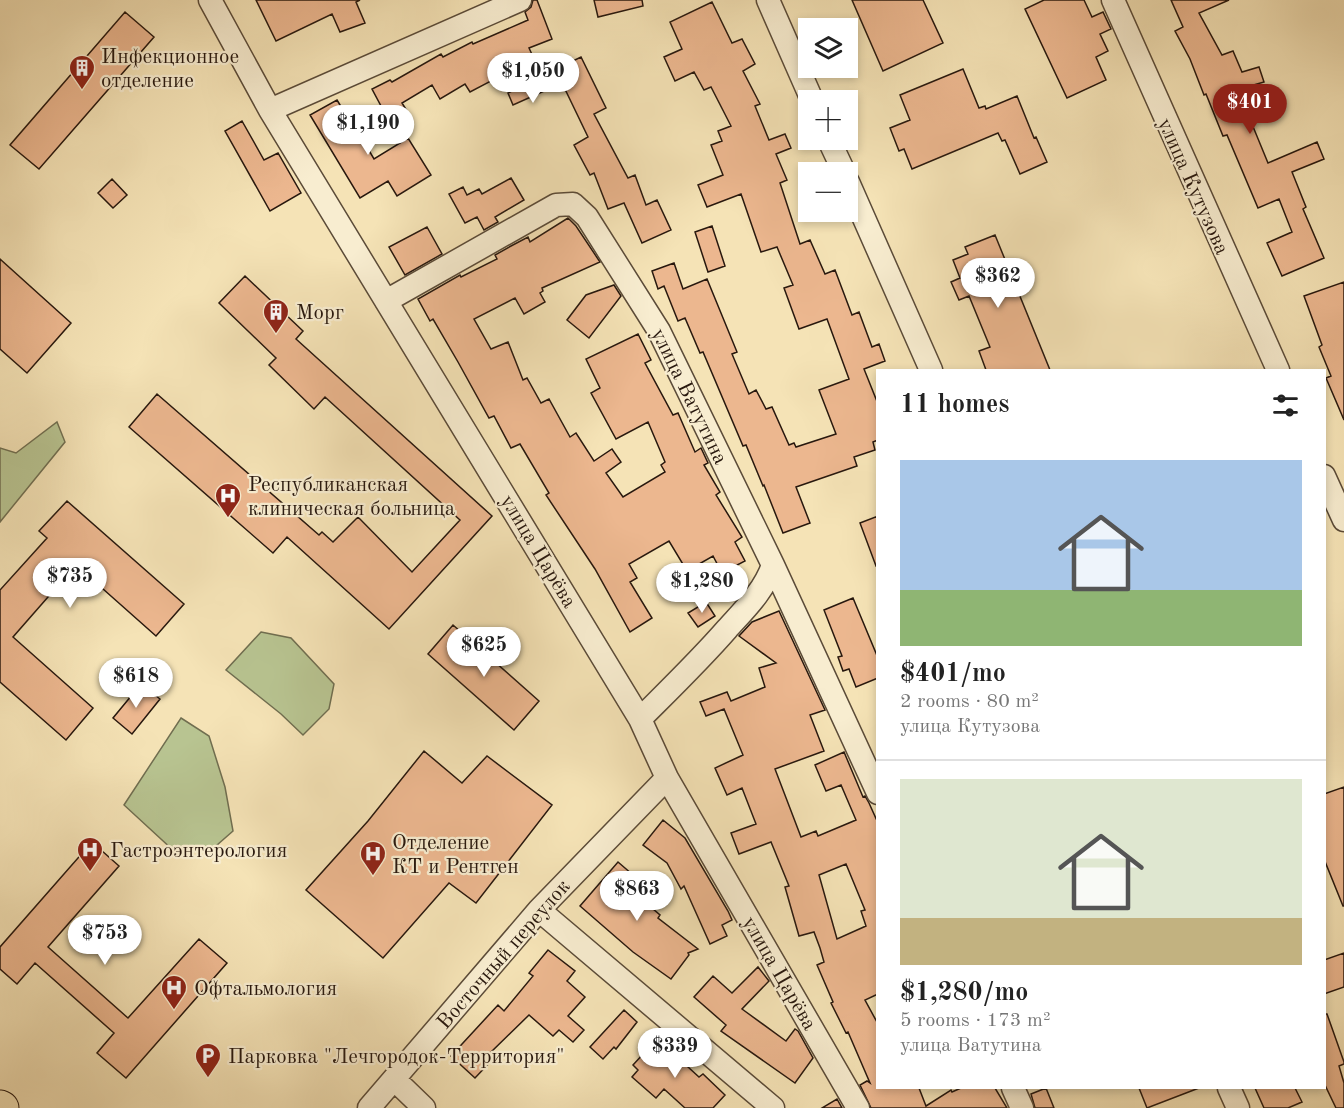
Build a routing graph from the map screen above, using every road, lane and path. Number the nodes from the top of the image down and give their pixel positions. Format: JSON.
{"nodes":[{"id":1,"x":210,"y":0,"type":"edge"},
{"id":2,"x":520,"y":0,"type":"edge"},
{"id":3,"x":768,"y":0,"type":"edge"},
{"id":4,"x":1113,"y":0,"type":"edge"},
{"id":5,"x":808,"y":90,"type":"edge"},
{"id":6,"x":270,"y":110,"type":"junction"},
{"id":7,"x":858,"y":205,"type":"edge"},
{"id":8,"x":386,"y":301,"type":"junction"},
{"id":9,"x":931,"y":369,"type":"edge"},
{"id":10,"x":1278,"y":369,"type":"edge"},
{"id":11,"x":1326,"y":480,"type":"edge"},
{"id":12,"x":1344,"y":520,"type":"edge"},
{"id":13,"x":773,"y":565,"type":"junction"},
{"id":14,"x":640,"y":719,"type":"junction"},
{"id":15,"x":667,"y":778,"type":"junction"},
{"id":16,"x":876,"y":789,"type":"edge"},
{"id":17,"x":539,"y":910,"type":"junction"},
{"id":18,"x":394,"y":1079,"type":"junction"},
{"id":19,"x":1013,"y":1089,"type":"edge"},
{"id":20,"x":1230,"y":1089,"type":"edge"},
{"id":21,"x":369,"y":1108,"type":"edge"},
{"id":22,"x":424,"y":1108,"type":"edge"},
{"id":23,"x":773,"y":1108,"type":"edge"},
{"id":24,"x":858,"y":1108,"type":"edge"},
{"id":25,"x":1022,"y":1108,"type":"edge"},
{"id":26,"x":1238,"y":1108,"type":"edge"}],
"edges":[{"from":1,"to":6,"type":"street","name":"улица Царёва"},
{"from":2,"to":6,"type":"street"},
{"from":3,"to":5,"type":"street"},
{"from":4,"to":10,"type":"street","name":"улица Кутузова"},
{"from":6,"to":8,"type":"street","name":"улица Царёва"},
{"from":7,"to":9,"type":"street"},
{"from":8,"to":13,"type":"street","name":"улица Ватутина"},
{"from":8,"to":14,"type":"street","name":"улица Царёва"},
{"from":11,"to":12,"type":"street"},
{"from":13,"to":14,"type":"street"},
{"from":13,"to":16,"type":"street","name":"улица Ватутина"},
{"from":14,"to":15,"type":"street","name":"улица Царёва"},
{"from":15,"to":17,"type":"street","name":"Восточный переулок"},
{"from":15,"to":24,"type":"street","name":"улица Царёва"},
{"from":17,"to":18,"type":"street","name":"Восточный переулок"},
{"from":17,"to":23,"type":"street"},
{"from":18,"to":21,"type":"street","name":"Восточный переулок"},
{"from":18,"to":22,"type":"street"},
{"from":19,"to":25,"type":"street"},
{"from":20,"to":26,"type":"street"}]}
